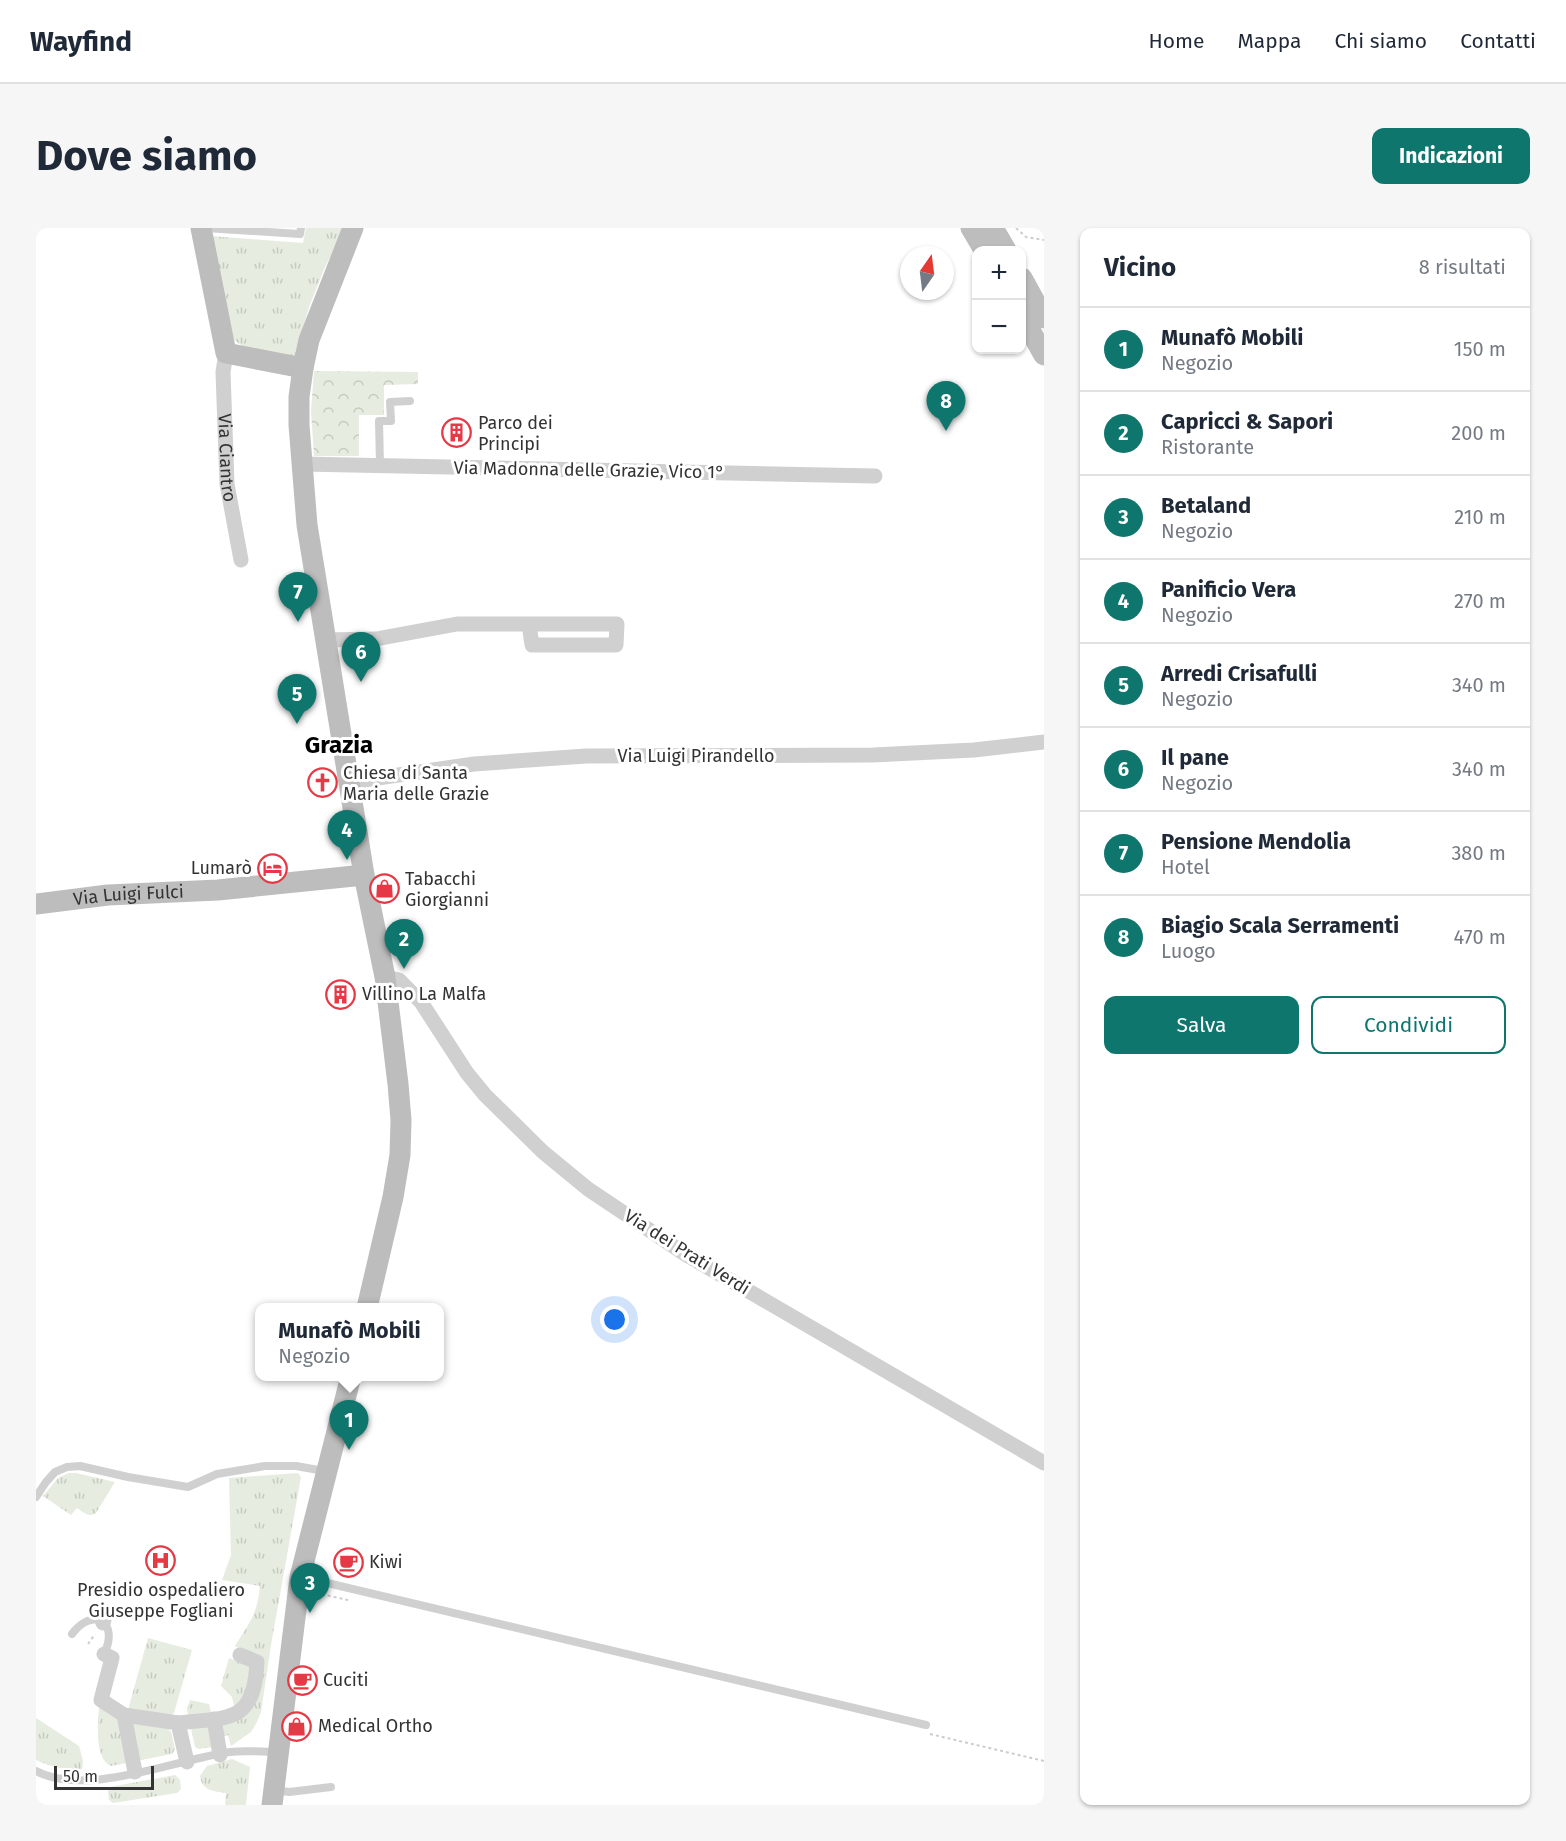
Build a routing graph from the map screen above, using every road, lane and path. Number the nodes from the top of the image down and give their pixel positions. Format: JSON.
{"nodes":[{"id":1,"x":203,"y":228,"type":"edge"},
{"id":2,"x":301,"y":228,"type":"edge"},
{"id":3,"x":353,"y":228,"type":"edge"},
{"id":4,"x":971,"y":228,"type":"edge"},
{"id":5,"x":993,"y":228,"type":"edge"},
{"id":6,"x":1016,"y":228,"type":"edge"},
{"id":7,"x":1044,"y":240,"type":"edge"},
{"id":8,"x":982,"y":246,"type":"edge"},
{"id":9,"x":1004,"y":246,"type":"edge"},
{"id":10,"x":1026,"y":285,"type":"edge"},
{"id":11,"x":1044,"y":318,"type":"edge"},
{"id":12,"x":1026,"y":323,"type":"edge"},
{"id":13,"x":226,"y":353,"type":"junction"},
{"id":14,"x":1044,"y":355,"type":"edge"},
{"id":15,"x":303,"y":368,"type":"junction"},
{"id":16,"x":410,"y":401,"type":"dead end"},
{"id":17,"x":302,"y":464,"type":"junction"},
{"id":18,"x":380,"y":465,"type":"junction"},
{"id":19,"x":875,"y":476,"type":"dead end"},
{"id":20,"x":241,"y":561,"type":"dead end"},
{"id":21,"x":529,"y":624,"type":"junction"},
{"id":22,"x":326,"y":640,"type":"junction"},
{"id":23,"x":1044,"y":742,"type":"edge"},
{"id":24,"x":350,"y":782,"type":"junction"},
{"id":25,"x":364,"y":875,"type":"junction"},
{"id":26,"x":36,"y":904,"type":"edge"},
{"id":27,"x":385,"y":977,"type":"junction"},
{"id":28,"x":368,"y":1303,"type":"edge"},
{"id":29,"x":350,"y":1381,"type":"edge"},
{"id":30,"x":1044,"y":1464,"type":"edge"},
{"id":31,"x":328,"y":1472,"type":"junction"},
{"id":32,"x":36,"y":1497,"type":"edge"},
{"id":33,"x":300,"y":1577,"type":"junction"},
{"id":34,"x":72,"y":1634,"type":"dead end"},
{"id":35,"x":104,"y":1654,"type":"joint"},
{"id":36,"x":240,"y":1655,"type":"dead end"},
{"id":37,"x":124,"y":1715,"type":"junction"},
{"id":38,"x":214,"y":1719,"type":"junction"},
{"id":39,"x":178,"y":1723,"type":"junction"},
{"id":40,"x":926,"y":1725,"type":"dead end"},
{"id":41,"x":278,"y":1752,"type":"junction"},
{"id":42,"x":220,"y":1755,"type":"junction"},
{"id":43,"x":187,"y":1762,"type":"junction"},
{"id":44,"x":36,"y":1772,"type":"edge"},
{"id":45,"x":135,"y":1772,"type":"junction"},
{"id":46,"x":331,"y":1787,"type":"dead end"},
{"id":47,"x":273,"y":1797,"type":"edge"}],
"edges":[{"from":1,"to":2,"type":"lane"},
{"from":1,"to":13,"type":"main road","name":"Via Ciantro"},
{"from":3,"to":15,"type":"main road"},
{"from":4,"to":8,"type":"main road"},
{"from":5,"to":9,"type":"main road"},
{"from":6,"to":7,"type":"path"},
{"from":10,"to":11,"type":"main road"},
{"from":12,"to":14,"type":"main road"},
{"from":13,"to":15,"type":"main road"},
{"from":13,"to":20,"type":"street","name":"Via Ciantro"},
{"from":15,"to":17,"type":"main road"},
{"from":16,"to":18,"type":"lane"},
{"from":17,"to":18,"type":"street","name":"Via Madonna delle Grazie, Vico 1°"},
{"from":17,"to":22,"type":"main road"},
{"from":18,"to":19,"type":"street","name":"Via Madonna delle Grazie, Vico 1°"},
{"from":21,"to":21,"type":"street"},
{"from":21,"to":22,"type":"street"},
{"from":22,"to":24,"type":"main road"},
{"from":23,"to":24,"type":"street","name":"Via Luigi Pirandello"},
{"from":24,"to":25,"type":"main road"},
{"from":25,"to":26,"type":"main road","name":"Via Luigi Fulci"},
{"from":25,"to":27,"type":"main road"},
{"from":27,"to":28,"type":"main road"},
{"from":27,"to":30,"type":"street","name":"Via dei Prati Verdi"},
{"from":29,"to":31,"type":"main road"},
{"from":31,"to":32,"type":"lane"},
{"from":31,"to":33,"type":"main road"},
{"from":33,"to":40,"type":"lane"},
{"from":33,"to":41,"type":"main road"},
{"from":34,"to":35,"type":"lane"},
{"from":35,"to":37,"type":"street"},
{"from":36,"to":38,"type":"street"},
{"from":37,"to":39,"type":"street"},
{"from":37,"to":45,"type":"street"},
{"from":38,"to":39,"type":"street"},
{"from":38,"to":42,"type":"street"},
{"from":39,"to":43,"type":"street"},
{"from":41,"to":42,"type":"lane"},
{"from":41,"to":47,"type":"main road"},
{"from":42,"to":43,"type":"lane"},
{"from":43,"to":45,"type":"lane"},
{"from":44,"to":45,"type":"lane"},
{"from":46,"to":47,"type":"lane"}]}
